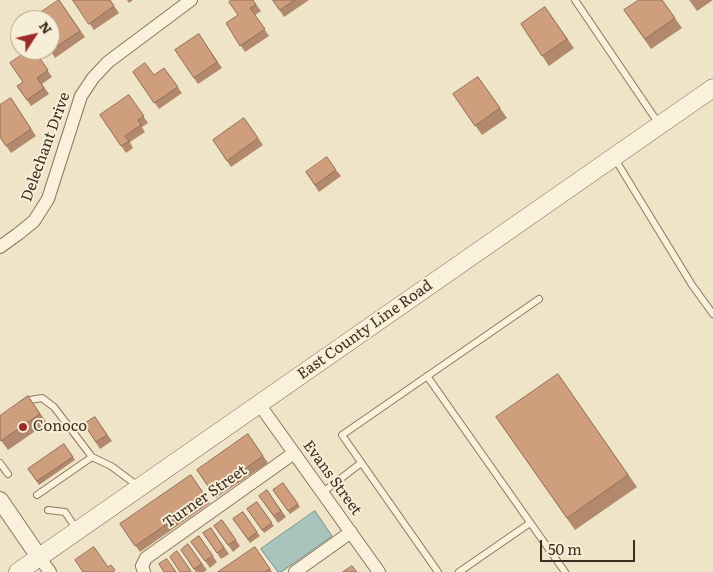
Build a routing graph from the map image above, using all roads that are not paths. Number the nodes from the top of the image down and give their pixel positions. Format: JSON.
{"nodes":[{"id":1,"x":191,"y":0,"type":"edge"},
{"id":2,"x":574,"y":0,"type":"edge"},
{"id":3,"x":713,"y":88,"type":"edge"},
{"id":4,"x":659,"y":124,"type":"junction"},
{"id":5,"x":614,"y":156,"type":"junction"},
{"id":6,"x":0,"y":247,"type":"edge"},
{"id":7,"x":539,"y":299,"type":"dead end"},
{"id":8,"x":713,"y":314,"type":"edge"},
{"id":9,"x":428,"y":376,"type":"junction"},
{"id":10,"x":259,"y":404,"type":"junction"},
{"id":11,"x":15,"y":410,"type":"edge"},
{"id":12,"x":294,"y":453,"type":"junction"},
{"id":13,"x":92,"y":457,"type":"junction"},
{"id":14,"x":0,"y":463,"type":"edge"},
{"id":15,"x":361,"y":463,"type":"junction"},
{"id":16,"x":8,"y":474,"type":"dead end"},
{"id":17,"x":139,"y":487,"type":"junction"},
{"id":18,"x":323,"y":492,"type":"junction"},
{"id":19,"x":37,"y":495,"type":"dead end"},
{"id":20,"x":0,"y":500,"type":"edge"},
{"id":21,"x":48,"y":510,"type":"dead end"},
{"id":22,"x":530,"y":522,"type":"junction"},
{"id":23,"x":77,"y":530,"type":"junction"},
{"id":24,"x":351,"y":532,"type":"junction"},
{"id":25,"x":39,"y":557,"type":"junction"},
{"id":26,"x":18,"y":572,"type":"edge"},
{"id":27,"x":50,"y":572,"type":"edge"},
{"id":28,"x":144,"y":572,"type":"edge"},
{"id":29,"x":295,"y":572,"type":"edge"},
{"id":30,"x":379,"y":572,"type":"edge"},
{"id":31,"x":438,"y":572,"type":"edge"},
{"id":32,"x":459,"y":572,"type":"edge"},
{"id":33,"x":565,"y":572,"type":"edge"}],
"edges":[{"from":1,"to":6,"type":"street","name":"Delechant Drive"},
{"from":2,"to":4,"type":"lane"},
{"from":3,"to":4,"type":"main road","name":"East County Line Road"},
{"from":4,"to":5,"type":"main road","name":"East County Line Road"},
{"from":5,"to":8,"type":"lane"},
{"from":5,"to":10,"type":"main road","name":"East County Line Road"},
{"from":7,"to":9,"type":"lane"},
{"from":9,"to":15,"type":"lane"},
{"from":9,"to":22,"type":"lane"},
{"from":10,"to":12,"type":"street","name":"Evans Street"},
{"from":10,"to":17,"type":"main road","name":"East County Line Road"},
{"from":11,"to":13,"type":"lane"},
{"from":12,"to":18,"type":"street","name":"Evans Street"},
{"from":12,"to":28,"type":"street","name":"Turner Street"},
{"from":13,"to":17,"type":"lane"},
{"from":13,"to":19,"type":"lane"},
{"from":14,"to":16,"type":"lane"},
{"from":15,"to":18,"type":"lane"},
{"from":15,"to":31,"type":"lane"},
{"from":17,"to":23,"type":"main road","name":"East County Line Road"},
{"from":18,"to":24,"type":"street","name":"Evans Street"},
{"from":20,"to":25,"type":"street"},
{"from":21,"to":23,"type":"lane"},
{"from":22,"to":32,"type":"lane"},
{"from":22,"to":33,"type":"lane"},
{"from":23,"to":25,"type":"main road","name":"East County Line Road"},
{"from":24,"to":29,"type":"street"},
{"from":24,"to":30,"type":"street","name":"Evans Street"},
{"from":25,"to":26,"type":"main road","name":"East County Line Road"},
{"from":25,"to":27,"type":"street"}]}
